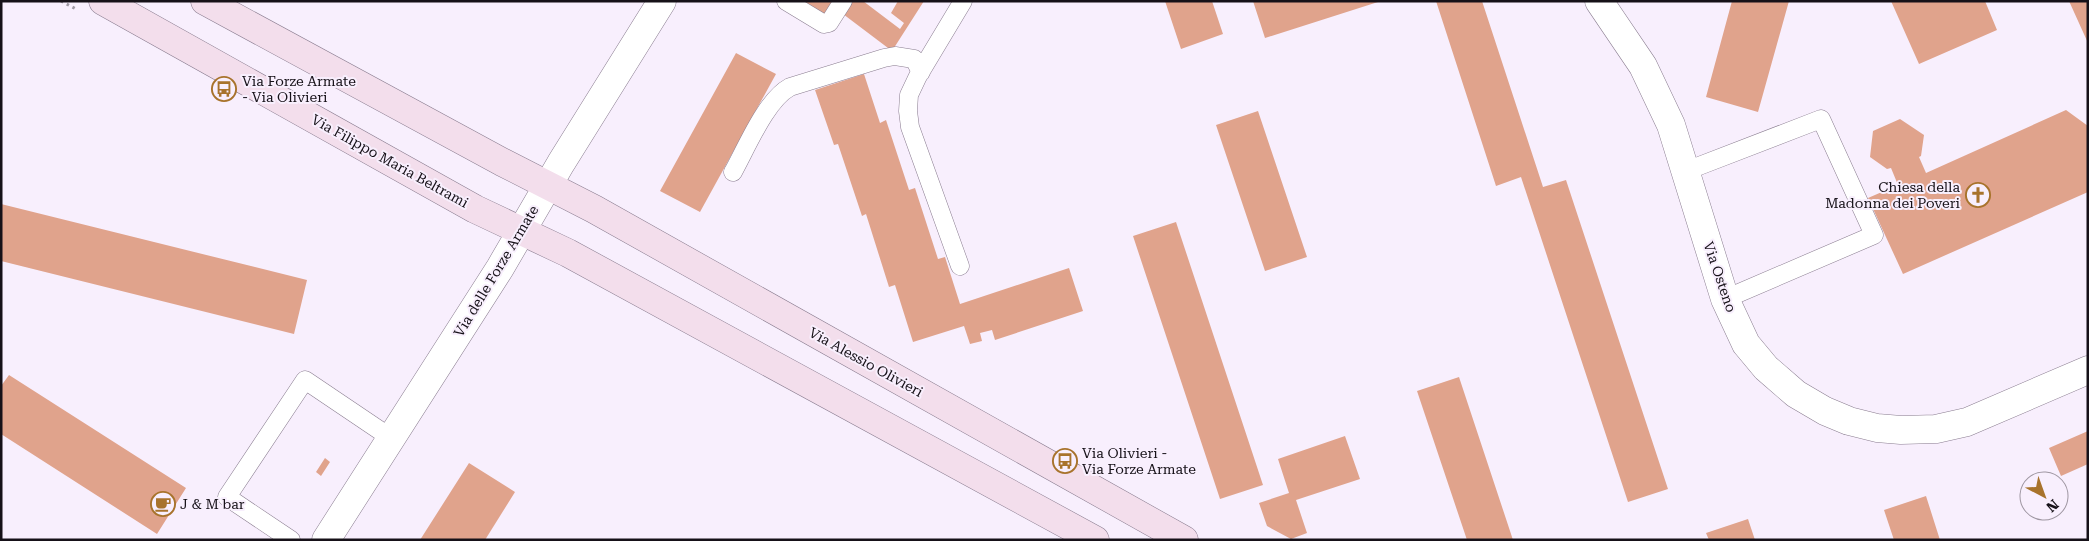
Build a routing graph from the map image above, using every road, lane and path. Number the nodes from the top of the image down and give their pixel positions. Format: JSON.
{"nodes":[{"id":1,"x":103,"y":1,"type":"edge"},
{"id":2,"x":205,"y":1,"type":"edge"},
{"id":3,"x":662,"y":1,"type":"edge"},
{"id":4,"x":786,"y":1,"type":"edge"},
{"id":5,"x":843,"y":1,"type":"edge"},
{"id":6,"x":963,"y":1,"type":"edge"},
{"id":7,"x":1599,"y":1,"type":"edge"},
{"id":8,"x":920,"y":72,"type":"junction"},
{"id":9,"x":733,"y":172,"type":"dead end"},
{"id":10,"x":1686,"y":172,"type":"junction"},
{"id":11,"x":548,"y":184,"type":"junction"},
{"id":12,"x":522,"y":230,"type":"junction"},
{"id":13,"x":960,"y":266,"type":"dead end"},
{"id":14,"x":1725,"y":299,"type":"junction"},
{"id":15,"x":2088,"y":370,"type":"edge"},
{"id":16,"x":391,"y":438,"type":"junction"},
{"id":17,"x":292,"y":540,"type":"edge"},
{"id":18,"x":326,"y":540,"type":"edge"},
{"id":19,"x":1095,"y":540,"type":"edge"},
{"id":20,"x":1184,"y":540,"type":"edge"}],
"edges":[{"from":1,"to":12,"type":"main road","name":"Via Filippo Maria Beltrami"},
{"from":2,"to":11,"type":"main road"},
{"from":3,"to":11,"type":"street","name":"Via delle Forze Armate"},
{"from":4,"to":5,"type":"lane"},
{"from":6,"to":8,"type":"lane"},
{"from":7,"to":10,"type":"street","name":"Via Osteno"},
{"from":8,"to":9,"type":"lane"},
{"from":8,"to":13,"type":"lane"},
{"from":10,"to":14,"type":"street","name":"Via Osteno"},
{"from":10,"to":14,"type":"lane"},
{"from":11,"to":12,"type":"street","name":"Via delle Forze Armate"},
{"from":11,"to":20,"type":"main road","name":"Via Alessio Olivieri"},
{"from":12,"to":16,"type":"street","name":"Via delle Forze Armate"},
{"from":12,"to":19,"type":"main road"},
{"from":14,"to":15,"type":"street","name":"Via Osteno"},
{"from":16,"to":17,"type":"lane"},
{"from":16,"to":18,"type":"street","name":"Via delle Forze Armate"}]}
